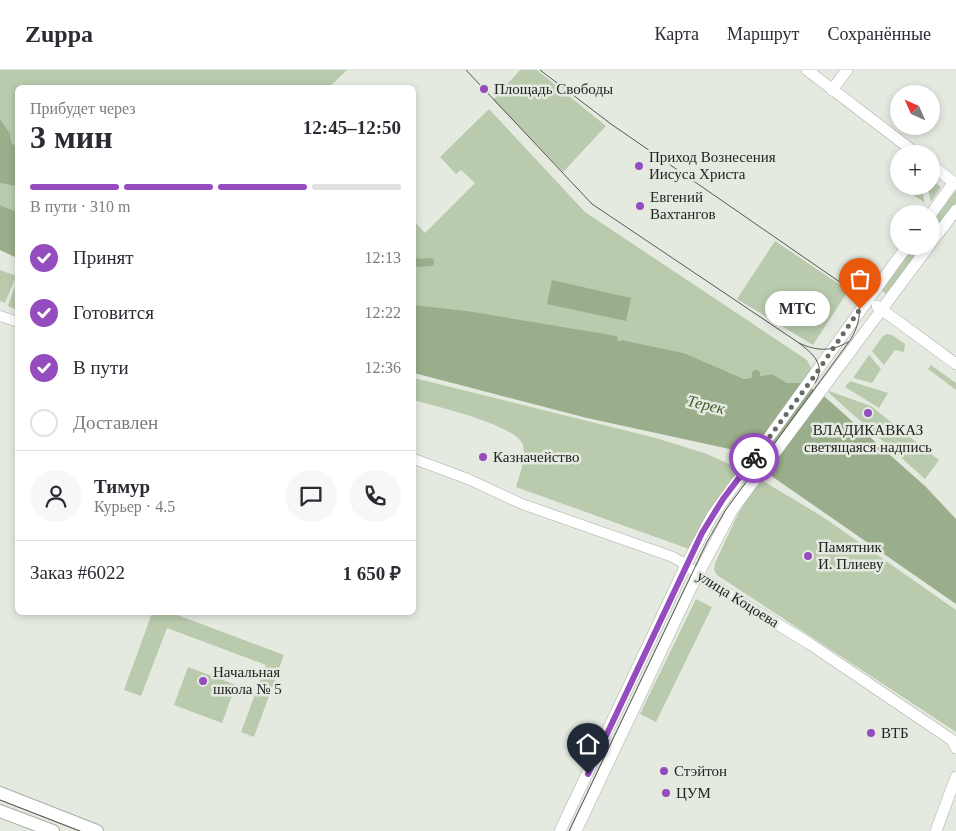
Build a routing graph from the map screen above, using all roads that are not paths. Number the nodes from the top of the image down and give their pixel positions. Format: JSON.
{"nodes":[{"id":1,"x":807,"y":70,"type":"edge"},
{"id":2,"x":847,"y":70,"type":"edge"},
{"id":3,"x":832,"y":90,"type":"junction"},
{"id":4,"x":905,"y":145,"type":"edge"},
{"id":5,"x":940,"y":172,"type":"edge"},
{"id":6,"x":955,"y":183,"type":"edge"},
{"id":7,"x":938,"y":205,"type":"edge"},
{"id":8,"x":956,"y":210,"type":"edge"},
{"id":9,"x":940,"y":231,"type":"edge"},
{"id":10,"x":900,"y":255,"type":"edge"},
{"id":11,"x":922,"y":255,"type":"edge"},
{"id":12,"x":868,"y":298,"type":"junction"},
{"id":13,"x":882,"y":310,"type":"junction"},
{"id":14,"x":0,"y":316,"type":"edge"},
{"id":15,"x":15,"y":321,"type":"edge"},
{"id":16,"x":956,"y":364,"type":"edge"},
{"id":17,"x":416,"y":461,"type":"edge"},
{"id":18,"x":686,"y":565,"type":"junction"},
{"id":19,"x":698,"y":574,"type":"junction"},
{"id":20,"x":956,"y":748,"type":"edge"},
{"id":21,"x":956,"y":777,"type":"edge"},
{"id":22,"x":0,"y":793,"type":"edge"},
{"id":23,"x":0,"y":811,"type":"edge"},
{"id":24,"x":53,"y":831,"type":"edge"},
{"id":25,"x":97,"y":831,"type":"edge"},
{"id":26,"x":560,"y":831,"type":"edge"},
{"id":27,"x":576,"y":831,"type":"edge"},
{"id":28,"x":936,"y":831,"type":"edge"}],
"edges":[{"from":1,"to":3,"type":"main road"},
{"from":2,"to":3,"type":"main road"},
{"from":3,"to":4,"type":"main road"},
{"from":5,"to":6,"type":"main road"},
{"from":6,"to":7,"type":"main road"},
{"from":8,"to":9,"type":"main road"},
{"from":10,"to":12,"type":"main road"},
{"from":11,"to":13,"type":"main road"},
{"from":12,"to":13,"type":"main road"},
{"from":12,"to":18,"type":"main road"},
{"from":13,"to":16,"type":"main road"},
{"from":13,"to":19,"type":"main road"},
{"from":14,"to":15,"type":"street"},
{"from":17,"to":18,"type":"street","name":"улица Коцоева"},
{"from":18,"to":19,"type":"main road","name":"улица Коцоева"},
{"from":18,"to":26,"type":"main road"},
{"from":19,"to":20,"type":"main road","name":"улица Коцоева"},
{"from":19,"to":27,"type":"main road"},
{"from":21,"to":28,"type":"main road"},
{"from":22,"to":25,"type":"main road"},
{"from":23,"to":24,"type":"main road"}]}
